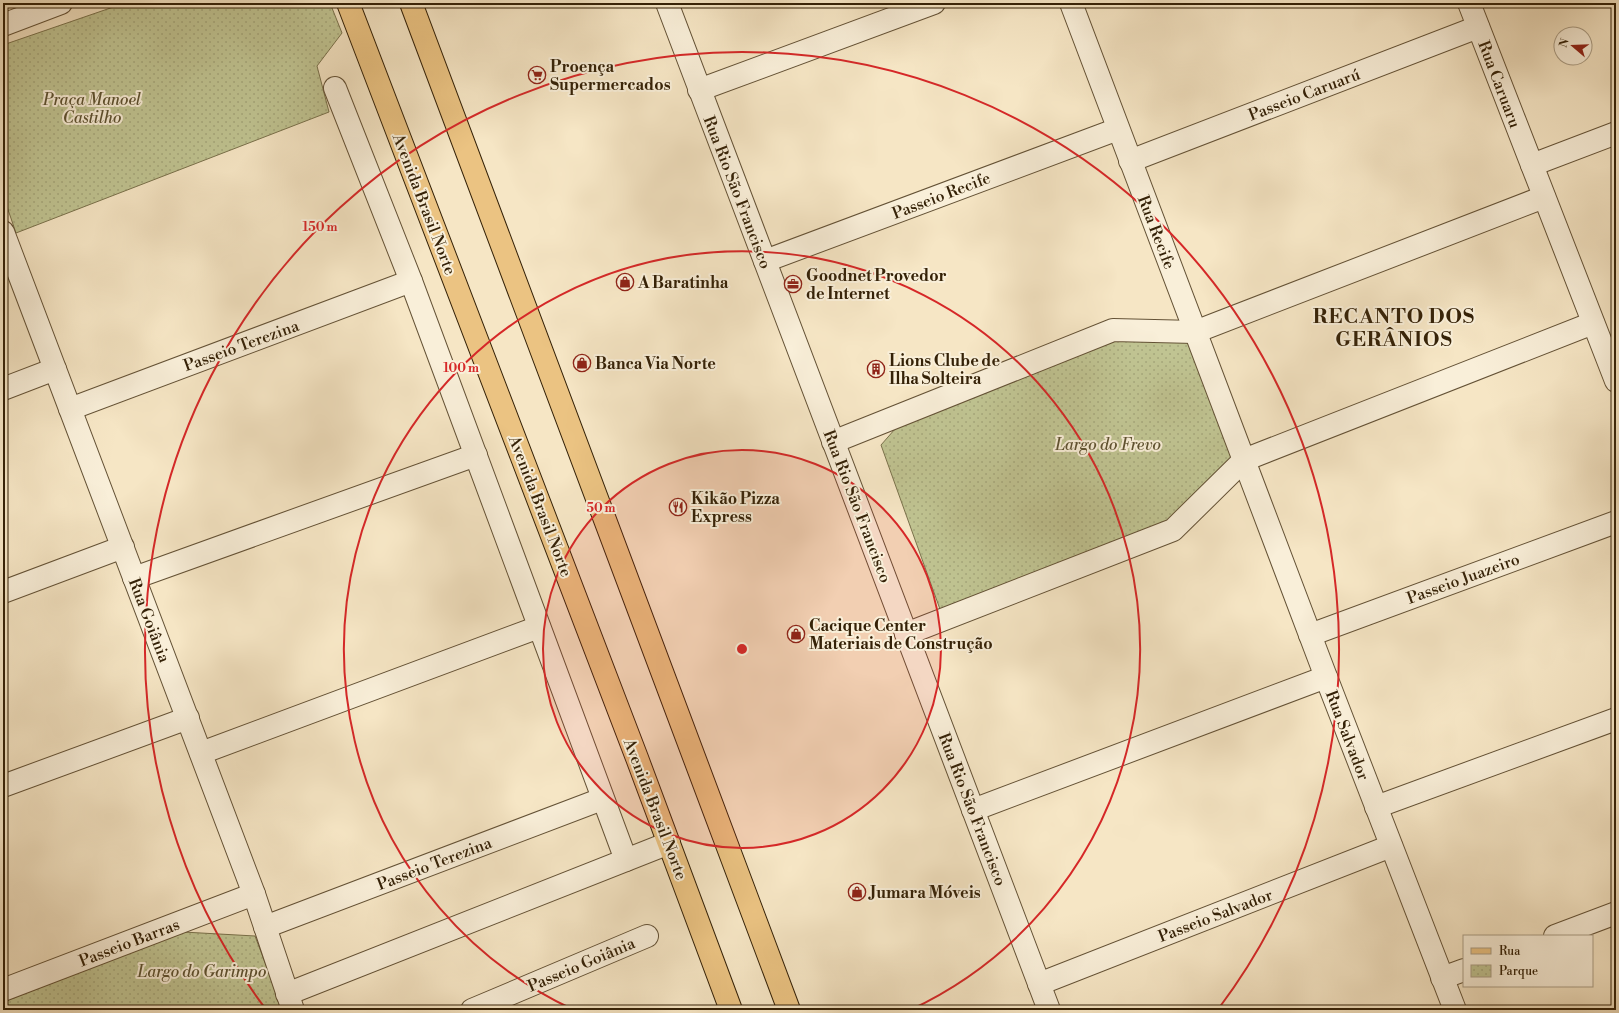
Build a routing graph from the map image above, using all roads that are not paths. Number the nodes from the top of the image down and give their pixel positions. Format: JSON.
{"nodes":[{"id":1,"x":62,"y":3,"type":"edge"},
{"id":2,"x":348,"y":3,"type":"edge"},
{"id":3,"x":411,"y":3,"type":"edge"},
{"id":4,"x":666,"y":3,"type":"edge"},
{"id":5,"x":934,"y":3,"type":"edge"},
{"id":6,"x":1071,"y":3,"type":"edge"},
{"id":7,"x":1469,"y":3,"type":"edge"},
{"id":8,"x":3,"y":25,"type":"edge"},
{"id":9,"x":1478,"y":27,"type":"junction"},
{"id":10,"x":335,"y":88,"type":"dead end"},
{"id":11,"x":699,"y":90,"type":"junction"},
{"id":12,"x":1118,"y":129,"type":"junction"},
{"id":13,"x":1616,"y":133,"type":"edge"},
{"id":14,"x":1130,"y":161,"type":"junction"},
{"id":15,"x":1532,"y":165,"type":"junction"},
{"id":16,"x":1544,"y":197,"type":"junction"},
{"id":17,"x":3,"y":232,"type":"edge"},
{"id":18,"x":765,"y":261,"type":"junction"},
{"id":19,"x":411,"y":281,"type":"junction"},
{"id":20,"x":1593,"y":323,"type":"junction"},
{"id":21,"x":1195,"y":332,"type":"junction"},
{"id":22,"x":1614,"y":367,"type":"edge"},
{"id":23,"x":55,"y":369,"type":"junction"},
{"id":24,"x":3,"y":389,"type":"edge"},
{"id":25,"x":70,"y":409,"type":"junction"},
{"id":26,"x":834,"y":442,"type":"junction"},
{"id":27,"x":476,"y":455,"type":"junction"},
{"id":28,"x":1244,"y":460,"type":"junction"},
{"id":29,"x":1616,"y":522,"type":"edge"},
{"id":30,"x":123,"y":547,"type":"junction"},
{"id":31,"x":134,"y":578,"type":"junction"},
{"id":32,"x":3,"y":592,"type":"edge"},
{"id":33,"x":539,"y":627,"type":"junction"},
{"id":34,"x":906,"y":634,"type":"junction"},
{"id":35,"x":1310,"y":635,"type":"junction"},
{"id":36,"x":1326,"y":677,"type":"junction"},
{"id":37,"x":188,"y":718,"type":"junction"},
{"id":38,"x":1616,"y":719,"type":"edge"},
{"id":39,"x":201,"y":754,"type":"junction"},
{"id":40,"x":3,"y":786,"type":"edge"},
{"id":41,"x":602,"y":799,"type":"junction"},
{"id":42,"x":1376,"y":807,"type":"junction"},
{"id":43,"x":973,"y":810,"type":"junction"},
{"id":44,"x":669,"y":843,"type":"junction"},
{"id":45,"x":1391,"y":846,"type":"junction"},
{"id":46,"x":626,"y":860,"type":"junction"},
{"id":47,"x":254,"y":894,"type":"junction"},
{"id":48,"x":1616,"y":913,"type":"edge"},
{"id":49,"x":265,"y":927,"type":"junction"},
{"id":50,"x":1558,"y":935,"type":"edge"},
{"id":51,"x":647,"y":936,"type":"dead end"},
{"id":52,"x":1463,"y":970,"type":"edge"},
{"id":53,"x":1442,"y":978,"type":"junction"},
{"id":54,"x":1039,"y":984,"type":"junction"},
{"id":55,"x":3,"y":990,"type":"edge"},
{"id":56,"x":290,"y":1002,"type":"edge"},
{"id":57,"x":472,"y":1010,"type":"edge"},
{"id":58,"x":731,"y":1010,"type":"edge"},
{"id":59,"x":789,"y":1010,"type":"edge"},
{"id":60,"x":1049,"y":1010,"type":"edge"},
{"id":61,"x":1455,"y":1010,"type":"edge"}],
"edges":[{"from":1,"to":8,"type":"street"},
{"from":2,"to":44,"type":"main road","name":"Avenida Brasil Norte"},
{"from":3,"to":59,"type":"main road"},
{"from":4,"to":11,"type":"street","name":"Rua Rio São Francisco"},
{"from":5,"to":11,"type":"street"},
{"from":6,"to":12,"type":"street","name":"Rua Recife"},
{"from":7,"to":9,"type":"street","name":"Rua Caruaru"},
{"from":9,"to":14,"type":"street","name":"Passeio Caruarú"},
{"from":9,"to":15,"type":"street","name":"Rua Caruaru"},
{"from":10,"to":19,"type":"street"},
{"from":11,"to":18,"type":"street","name":"Rua Rio São Francisco"},
{"from":12,"to":14,"type":"street","name":"Rua Recife"},
{"from":12,"to":18,"type":"street","name":"Passeio Recife"},
{"from":13,"to":15,"type":"street"},
{"from":14,"to":21,"type":"street","name":"Rua Recife"},
{"from":15,"to":16,"type":"street","name":"Rua Caruaru"},
{"from":16,"to":20,"type":"street","name":"Rua Caruaru"},
{"from":16,"to":21,"type":"street"},
{"from":17,"to":23,"type":"street","name":"Rua Goiânia"},
{"from":18,"to":26,"type":"street","name":"Rua Rio São Francisco"},
{"from":19,"to":25,"type":"street","name":"Passeio Terezina"},
{"from":19,"to":27,"type":"street"},
{"from":20,"to":22,"type":"street","name":"Rua Caruaru"},
{"from":20,"to":28,"type":"street"},
{"from":21,"to":26,"type":"street"},
{"from":21,"to":28,"type":"street","name":"Rua Recife"},
{"from":23,"to":24,"type":"street"},
{"from":23,"to":25,"type":"street","name":"Rua Goiânia"},
{"from":25,"to":30,"type":"street","name":"Rua Goiânia"},
{"from":26,"to":34,"type":"street","name":"Rua Rio São Francisco"},
{"from":27,"to":31,"type":"street"},
{"from":27,"to":33,"type":"street"},
{"from":28,"to":34,"type":"street"},
{"from":28,"to":35,"type":"street","name":"Rua Salvador"},
{"from":29,"to":35,"type":"street","name":"Passeio Juazeiro"},
{"from":30,"to":31,"type":"street","name":"Rua Goiânia"},
{"from":30,"to":32,"type":"street"},
{"from":31,"to":37,"type":"street","name":"Rua Goiânia"},
{"from":33,"to":39,"type":"street"},
{"from":33,"to":41,"type":"street"},
{"from":34,"to":43,"type":"street","name":"Rua Rio São Francisco"},
{"from":35,"to":36,"type":"street","name":"Rua Salvador"},
{"from":36,"to":42,"type":"street","name":"Rua Salvador"},
{"from":36,"to":43,"type":"street"},
{"from":37,"to":39,"type":"street","name":"Rua Goiânia"},
{"from":37,"to":40,"type":"street"},
{"from":38,"to":42,"type":"street"},
{"from":39,"to":47,"type":"street","name":"Rua Goiânia"},
{"from":41,"to":46,"type":"street"},
{"from":41,"to":49,"type":"street","name":"Passeio Terezina"},
{"from":42,"to":45,"type":"street","name":"Rua Salvador"},
{"from":43,"to":54,"type":"street","name":"Rua Rio São Francisco"},
{"from":44,"to":46,"type":"street"},
{"from":44,"to":58,"type":"main road","name":"Avenida Brasil Norte"},
{"from":45,"to":53,"type":"street","name":"Rua Salvador"},
{"from":45,"to":54,"type":"street","name":"Passeio Salvador"},
{"from":46,"to":56,"type":"street"},
{"from":47,"to":49,"type":"street","name":"Rua Goiânia"},
{"from":47,"to":55,"type":"street","name":"Passeio Barras"},
{"from":48,"to":50,"type":"street"},
{"from":49,"to":56,"type":"street","name":"Rua Goiânia"},
{"from":51,"to":57,"type":"street","name":"Passeio Goiânia"},
{"from":52,"to":53,"type":"street"},
{"from":53,"to":61,"type":"street","name":"Rua Salvador"},
{"from":54,"to":60,"type":"street","name":"Rua Rio São Francisco"}]}
